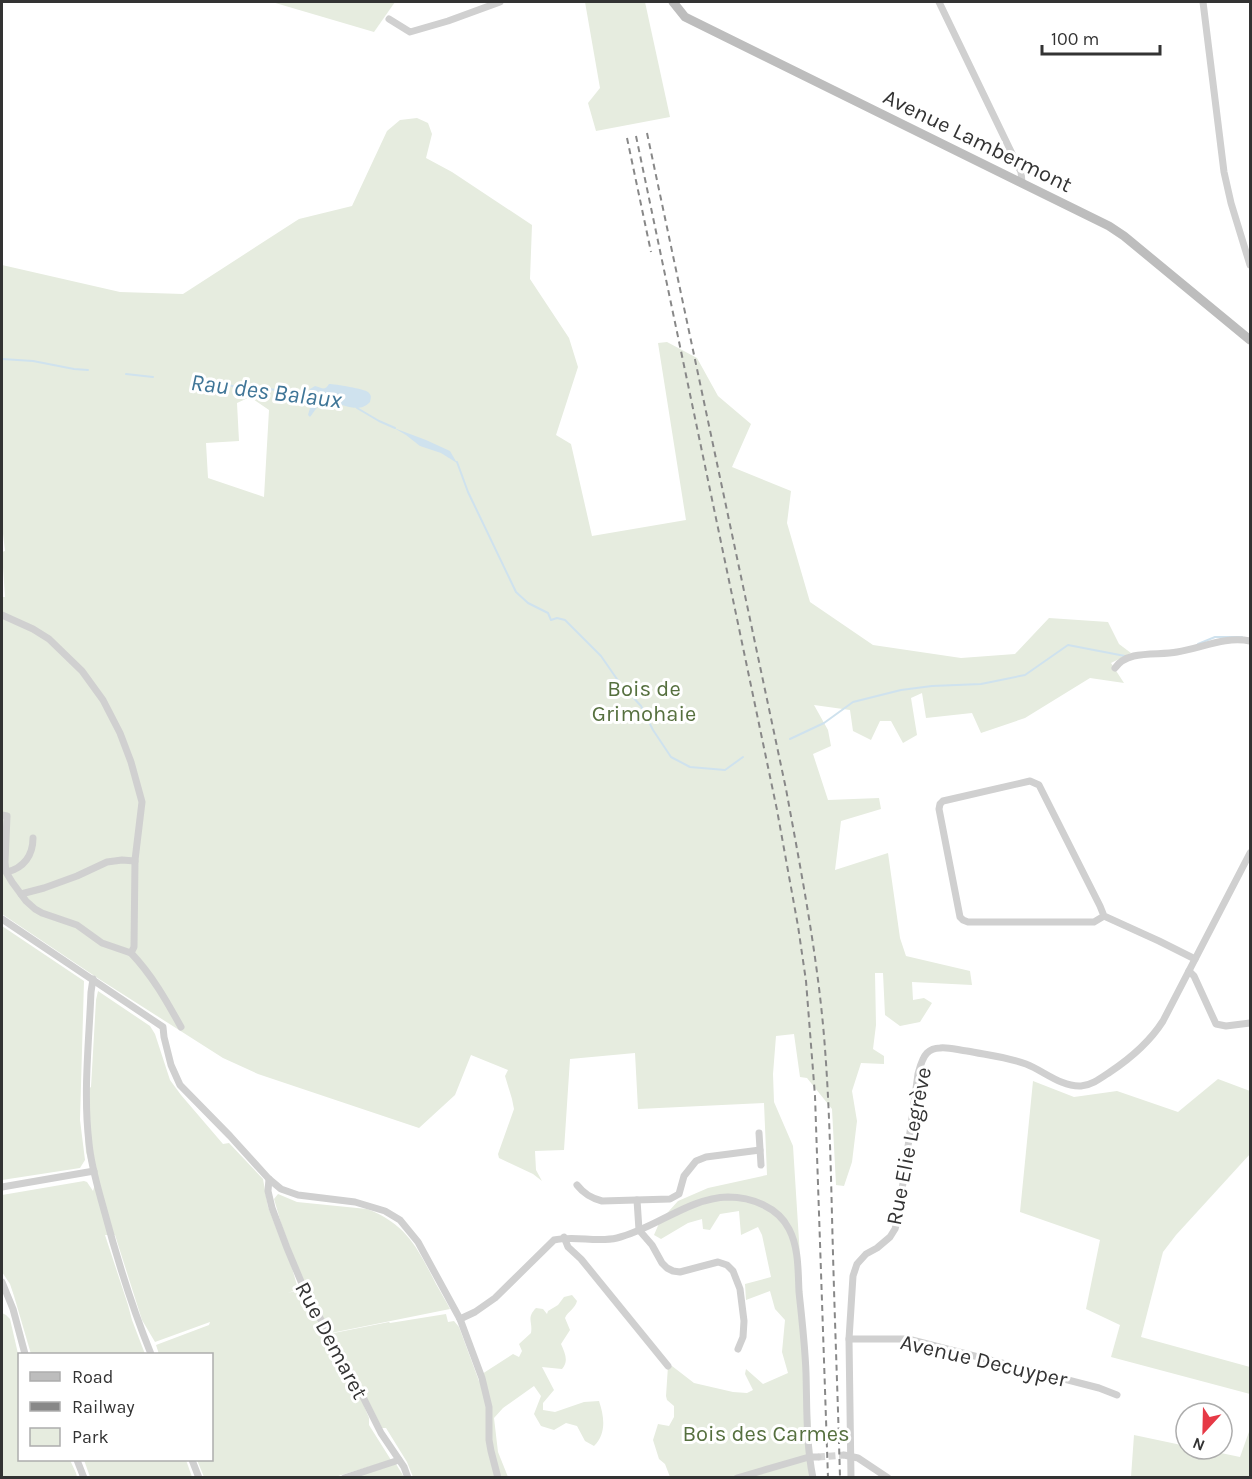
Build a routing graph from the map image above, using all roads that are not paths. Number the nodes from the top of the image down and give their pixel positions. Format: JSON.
{"nodes":[{"id":1,"x":500,"y":2,"type":"edge"},
{"id":2,"x":673,"y":2,"type":"edge"},
{"id":3,"x":939,"y":2,"type":"edge"},
{"id":4,"x":1203,"y":2,"type":"edge"},
{"id":5,"x":389,"y":19,"type":"dead end"},
{"id":6,"x":1022,"y":182,"type":"junction"},
{"id":7,"x":1251,"y":265,"type":"edge"},
{"id":8,"x":1251,"y":340,"type":"edge"},
{"id":9,"x":2,"y":615,"type":"edge"},
{"id":10,"x":1251,"y":641,"type":"edge"},
{"id":11,"x":1115,"y":668,"type":"dead end"},
{"id":12,"x":2,"y":815,"type":"edge"},
{"id":13,"x":33,"y":838,"type":"dead end"},
{"id":14,"x":1251,"y":853,"type":"edge"},
{"id":15,"x":135,"y":861,"type":"junction"},
{"id":16,"x":5,"y":871,"type":"edge"},
{"id":17,"x":21,"y":894,"type":"junction"},
{"id":18,"x":1104,"y":916,"type":"junction"},
{"id":19,"x":2,"y":919,"type":"edge"},
{"id":20,"x":131,"y":953,"type":"junction"},
{"id":21,"x":1195,"y":959,"type":"junction"},
{"id":22,"x":1189,"y":970,"type":"junction"},
{"id":23,"x":93,"y":979,"type":"junction"},
{"id":24,"x":1251,"y":1023,"type":"edge"},
{"id":25,"x":181,"y":1027,"type":"dead end"},
{"id":26,"x":759,"y":1133,"type":"dead end"},
{"id":27,"x":760,"y":1150,"type":"junction"},
{"id":28,"x":761,"y":1165,"type":"dead end"},
{"id":29,"x":94,"y":1171,"type":"junction"},
{"id":30,"x":269,"y":1179,"type":"junction"},
{"id":31,"x":577,"y":1185,"type":"dead end"},
{"id":32,"x":278,"y":1186,"type":"junction"},
{"id":33,"x":2,"y":1187,"type":"edge"},
{"id":34,"x":270,"y":1195,"type":"junction"},
{"id":35,"x":637,"y":1200,"type":"junction"},
{"id":36,"x":639,"y":1230,"type":"junction"},
{"id":37,"x":564,"y":1238,"type":"junction"},
{"id":38,"x":2,"y":1282,"type":"edge"},
{"id":39,"x":11,"y":1303,"type":"junction"},
{"id":40,"x":2,"y":1306,"type":"edge"},
{"id":41,"x":460,"y":1319,"type":"junction"},
{"id":42,"x":849,"y":1339,"type":"junction"},
{"id":43,"x":738,"y":1349,"type":"dead end"},
{"id":44,"x":25,"y":1353,"type":"edge"},
{"id":45,"x":151,"y":1353,"type":"edge"},
{"id":46,"x":668,"y":1366,"type":"dead end"},
{"id":47,"x":1117,"y":1395,"type":"dead end"},
{"id":48,"x":847,"y":1455,"type":"junction"},
{"id":49,"x":809,"y":1457,"type":"junction"},
{"id":50,"x":818,"y":1457,"type":"tunnel mouth"},
{"id":51,"x":399,"y":1460,"type":"junction"},
{"id":52,"x":77,"y":1461,"type":"edge"},
{"id":53,"x":192,"y":1461,"type":"edge"},
{"id":54,"x":84,"y":1478,"type":"edge"},
{"id":55,"x":199,"y":1478,"type":"edge"},
{"id":56,"x":344,"y":1478,"type":"edge"},
{"id":57,"x":408,"y":1478,"type":"edge"},
{"id":58,"x":498,"y":1478,"type":"edge"},
{"id":59,"x":737,"y":1478,"type":"edge"},
{"id":60,"x":813,"y":1478,"type":"edge"},
{"id":61,"x":851,"y":1478,"type":"edge"},
{"id":62,"x":888,"y":1478,"type":"edge"}],
"edges":[{"from":1,"to":5,"type":"street"},
{"from":2,"to":6,"type":"street","name":"Avenue Lambermont"},
{"from":3,"to":6,"type":"street"},
{"from":4,"to":7,"type":"street"},
{"from":6,"to":8,"type":"street","name":"Avenue Lambermont"},
{"from":9,"to":15,"type":"street"},
{"from":10,"to":11,"type":"street"},
{"from":12,"to":16,"type":"street"},
{"from":13,"to":16,"type":"street"},
{"from":14,"to":21,"type":"street","name":"Rue Elie Legrève"},
{"from":15,"to":17,"type":"street"},
{"from":15,"to":20,"type":"street"},
{"from":16,"to":17,"type":"street"},
{"from":17,"to":20,"type":"street"},
{"from":18,"to":18,"type":"street"},
{"from":18,"to":21,"type":"street"},
{"from":19,"to":23,"type":"street"},
{"from":20,"to":25,"type":"street"},
{"from":21,"to":22,"type":"street","name":"Rue Elie Legrève"},
{"from":22,"to":24,"type":"street"},
{"from":22,"to":42,"type":"street","name":"Rue Elie Legrève"},
{"from":23,"to":29,"type":"street"},
{"from":23,"to":30,"type":"street"},
{"from":26,"to":27,"type":"street"},
{"from":27,"to":28,"type":"street"},
{"from":27,"to":35,"type":"street"},
{"from":29,"to":33,"type":"street"},
{"from":29,"to":45,"type":"street"},
{"from":30,"to":32,"type":"street"},
{"from":30,"to":34,"type":"street","name":"Rue Demaret"},
{"from":31,"to":35,"type":"street"},
{"from":32,"to":34,"type":"street"},
{"from":32,"to":41,"type":"street"},
{"from":34,"to":51,"type":"street","name":"Rue Demaret"},
{"from":35,"to":36,"type":"street"},
{"from":36,"to":37,"type":"street"},
{"from":36,"to":43,"type":"street"},
{"from":36,"to":49,"type":"street"},
{"from":37,"to":41,"type":"street"},
{"from":37,"to":46,"type":"street"},
{"from":38,"to":39,"type":"street"},
{"from":39,"to":40,"type":"street"},
{"from":39,"to":44,"type":"street"},
{"from":41,"to":58,"type":"street"},
{"from":42,"to":47,"type":"street","name":"Avenue Decuyper"},
{"from":42,"to":48,"type":"street","name":"Rue Elie Legrève"},
{"from":48,"to":61,"type":"street","name":"Rue Elie Legrève"},
{"from":48,"to":62,"type":"street"},
{"from":49,"to":50,"type":"street"},
{"from":49,"to":59,"type":"street"},
{"from":49,"to":60,"type":"street"},
{"from":51,"to":56,"type":"street"},
{"from":51,"to":57,"type":"street","name":"Rue Demaret"},
{"from":52,"to":54,"type":"street"},
{"from":53,"to":55,"type":"street"}]}
